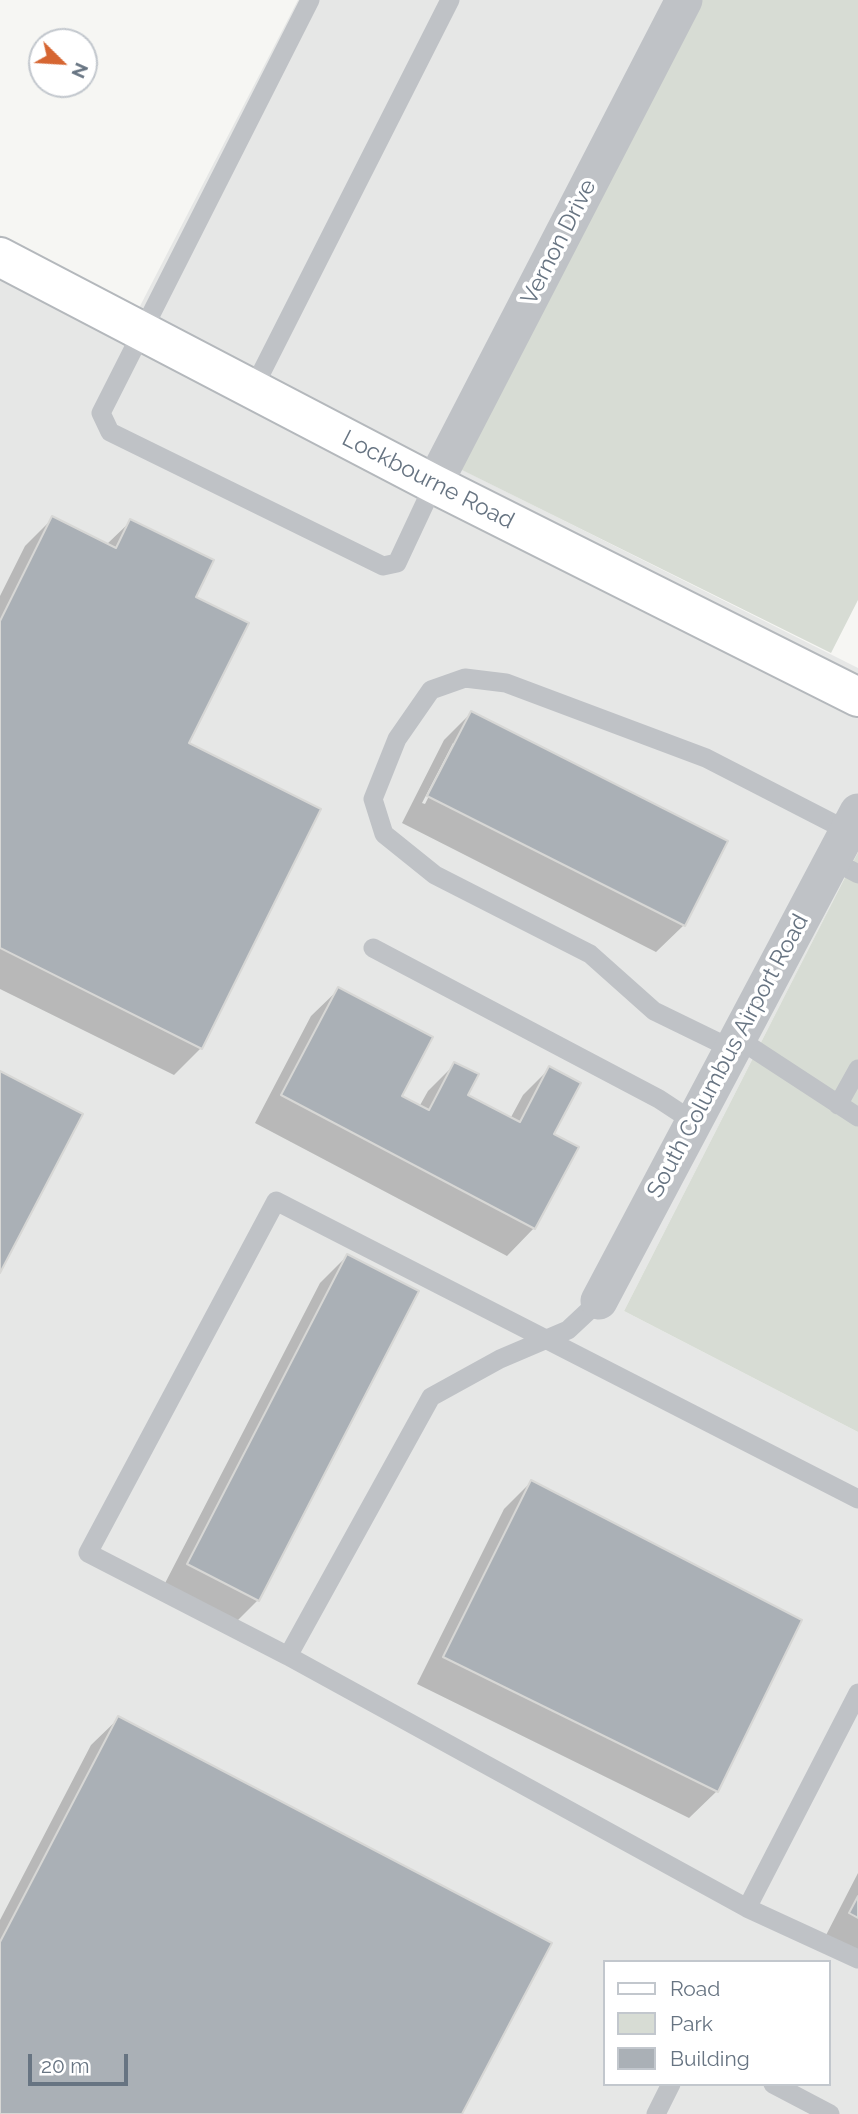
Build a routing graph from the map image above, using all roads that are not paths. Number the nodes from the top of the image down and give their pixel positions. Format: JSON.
{"nodes":[{"id":1,"x":310,"y":0,"type":"edge"},
{"id":2,"x":450,"y":0,"type":"edge"},
{"id":3,"x":684,"y":0,"type":"edge"},
{"id":4,"x":0,"y":257,"type":"edge"},
{"id":5,"x":142,"y":331,"type":"junction"},
{"id":6,"x":253,"y":389,"type":"junction"},
{"id":7,"x":434,"y":484,"type":"junction"},
{"id":8,"x":858,"y":697,"type":"edge"},
{"id":9,"x":849,"y":844,"type":"edge"},
{"id":10,"x":373,"y":948,"type":"dead end"},
{"id":11,"x":735,"y":1044,"type":"junction"},
{"id":12,"x":858,"y":1069,"type":"edge"},
{"id":13,"x":838,"y":1105,"type":"junction"},
{"id":14,"x":858,"y":1117,"type":"edge"},
{"id":15,"x":694,"y":1122,"type":"junction"},
{"id":16,"x":599,"y":1301,"type":"joint"},
{"id":17,"x":545,"y":1340,"type":"junction"},
{"id":18,"x":858,"y":1499,"type":"edge"},
{"id":19,"x":288,"y":1656,"type":"junction"},
{"id":20,"x":858,"y":1693,"type":"edge"},
{"id":21,"x":747,"y":1908,"type":"junction"},
{"id":22,"x":858,"y":1959,"type":"edge"},
{"id":23,"x":670,"y":2086,"type":"edge"},
{"id":24,"x":777,"y":2086,"type":"edge"},
{"id":25,"x":656,"y":2114,"type":"edge"},
{"id":26,"x":830,"y":2114,"type":"edge"}],
"edges":[{"from":1,"to":5,"type":"lane"},
{"from":2,"to":6,"type":"lane"},
{"from":3,"to":7,"type":"street","name":"Vernon Drive"},
{"from":4,"to":5,"type":"street","name":"Lockbourne Road"},
{"from":5,"to":6,"type":"street","name":"Lockbourne Road"},
{"from":5,"to":7,"type":"lane"},
{"from":6,"to":7,"type":"street","name":"Lockbourne Road"},
{"from":7,"to":8,"type":"street","name":"Lockbourne Road"},
{"from":9,"to":11,"type":"street","name":"South Columbus Airport Road"},
{"from":9,"to":11,"type":"lane"},
{"from":10,"to":15,"type":"lane"},
{"from":11,"to":13,"type":"lane"},
{"from":11,"to":15,"type":"street","name":"South Columbus Airport Road"},
{"from":12,"to":13,"type":"lane"},
{"from":13,"to":14,"type":"lane"},
{"from":15,"to":16,"type":"street","name":"South Columbus Airport Road"},
{"from":16,"to":17,"type":"lane"},
{"from":17,"to":18,"type":"lane"},
{"from":17,"to":19,"type":"lane"},
{"from":17,"to":19,"type":"lane"},
{"from":19,"to":21,"type":"lane"},
{"from":20,"to":21,"type":"lane"},
{"from":21,"to":22,"type":"lane"},
{"from":23,"to":25,"type":"lane"},
{"from":24,"to":26,"type":"lane"}]}
